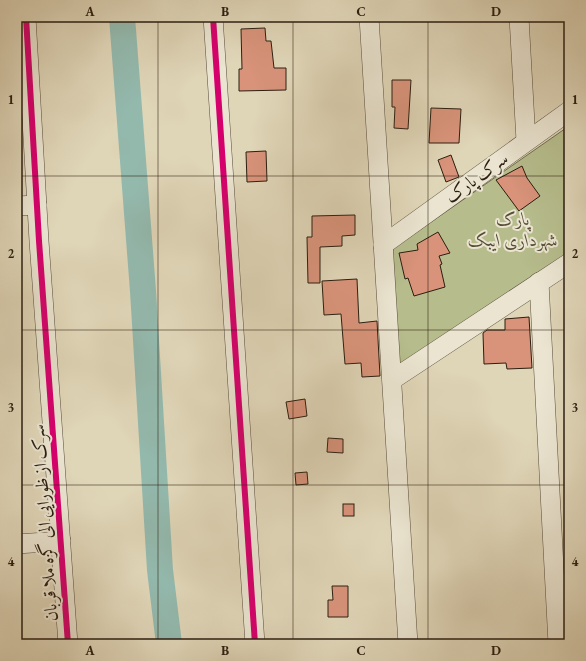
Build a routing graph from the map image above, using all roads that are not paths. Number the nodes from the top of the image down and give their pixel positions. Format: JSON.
{"nodes":[{"id":1,"x":26,"y":17,"type":"edge"},
{"id":2,"x":214,"y":17,"type":"edge"},
{"id":3,"x":369,"y":17,"type":"edge"},
{"id":4,"x":519,"y":17,"type":"edge"},
{"id":5,"x":569,"y":111,"type":"edge"},
{"id":6,"x":526,"y":141,"type":"junction"},
{"id":7,"x":37,"y":205,"type":"junction"},
{"id":8,"x":17,"y":206,"type":"edge"},
{"id":9,"x":383,"y":245,"type":"junction"},
{"id":10,"x":569,"y":263,"type":"edge"},
{"id":11,"x":539,"y":282,"type":"junction"},
{"id":12,"x":392,"y":380,"type":"junction"},
{"id":13,"x":61,"y":541,"type":"junction"},
{"id":14,"x":17,"y":544,"type":"edge"},
{"id":15,"x":68,"y":644,"type":"edge"},
{"id":16,"x":254,"y":644,"type":"edge"},
{"id":17,"x":408,"y":644,"type":"edge"},
{"id":18,"x":558,"y":644,"type":"edge"}],
"edges":[{"from":1,"to":7,"type":"street","name":"سرک از ظورایی الی گزه ملا قربان"},
{"from":2,"to":16,"type":"street"},
{"from":3,"to":9,"type":"street"},
{"from":4,"to":6,"type":"street"},
{"from":5,"to":6,"type":"street","name":"سرک پارک"},
{"from":6,"to":9,"type":"street","name":"سرک پارک"},
{"from":7,"to":8,"type":"street"},
{"from":7,"to":13,"type":"street","name":"سرک از ظورایی الی گزه ملا قربان"},
{"from":9,"to":12,"type":"street"},
{"from":10,"to":11,"type":"street"},
{"from":11,"to":12,"type":"street"},
{"from":11,"to":18,"type":"street"},
{"from":12,"to":17,"type":"street"},
{"from":13,"to":14,"type":"street","name":"سرک از ظورایی الی گزه ملا قربان"},
{"from":13,"to":15,"type":"street","name":"سرک از ظورایی الی گزه ملا قربان"}]}
